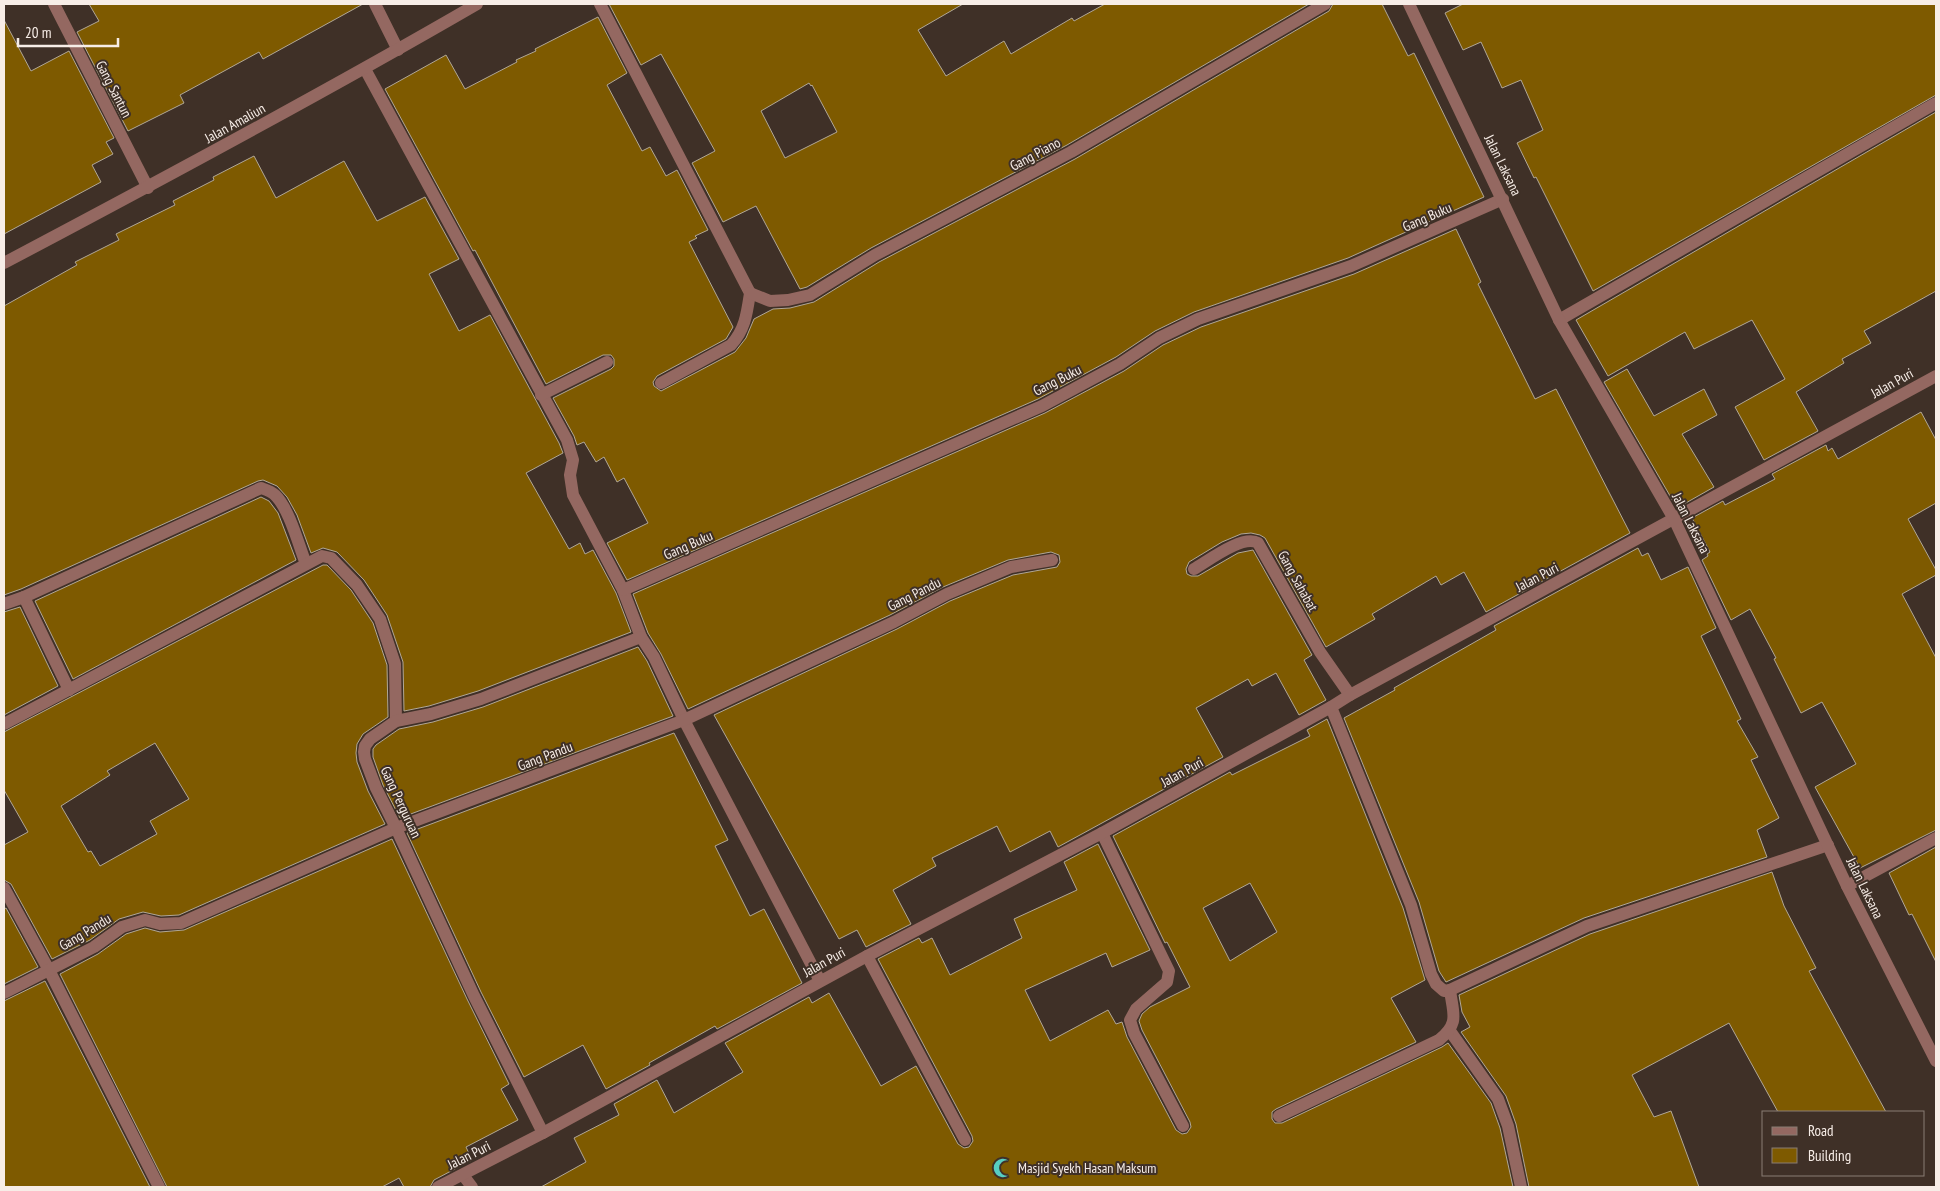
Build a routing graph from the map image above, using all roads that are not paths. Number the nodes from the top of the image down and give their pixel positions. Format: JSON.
{"nodes":[{"id":1,"x":54,"y":4,"type":"edge"},
{"id":2,"x":375,"y":4,"type":"edge"},
{"id":3,"x":477,"y":4,"type":"edge"},
{"id":4,"x":600,"y":4,"type":"edge"},
{"id":5,"x":1325,"y":4,"type":"edge"},
{"id":6,"x":1409,"y":4,"type":"edge"},
{"id":7,"x":398,"y":50,"type":"junction"},
{"id":8,"x":365,"y":69,"type":"junction"},
{"id":9,"x":1936,"y":103,"type":"edge"},
{"id":10,"x":148,"y":188,"type":"junction"},
{"id":11,"x":1503,"y":199,"type":"junction"},
{"id":12,"x":4,"y":263,"type":"edge"},
{"id":13,"x":750,"y":293,"type":"junction"},
{"id":14,"x":1559,"y":320,"type":"junction"},
{"id":15,"x":607,"y":362,"type":"dead end"},
{"id":16,"x":1936,"y":376,"type":"edge"},
{"id":17,"x":661,"y":383,"type":"dead end"},
{"id":18,"x":541,"y":394,"type":"junction"},
{"id":19,"x":1674,"y":519,"type":"junction"},
{"id":20,"x":1052,"y":560,"type":"dead end"},
{"id":21,"x":306,"y":564,"type":"junction"},
{"id":22,"x":1194,"y":569,"type":"dead end"},
{"id":23,"x":623,"y":590,"type":"junction"},
{"id":24,"x":24,"y":597,"type":"junction"},
{"id":25,"x":4,"y":604,"type":"edge"},
{"id":26,"x":641,"y":637,"type":"junction"},
{"id":27,"x":69,"y":690,"type":"junction"},
{"id":28,"x":1350,"y":695,"type":"junction"},
{"id":29,"x":1331,"y":707,"type":"junction"},
{"id":30,"x":684,"y":720,"type":"junction"},
{"id":31,"x":396,"y":721,"type":"junction"},
{"id":32,"x":4,"y":724,"type":"edge"},
{"id":33,"x":396,"y":828,"type":"junction"},
{"id":34,"x":1102,"y":833,"type":"junction"},
{"id":35,"x":1936,"y":838,"type":"edge"},
{"id":36,"x":1828,"y":845,"type":"junction"},
{"id":37,"x":1847,"y":886,"type":"junction"},
{"id":38,"x":4,"y":888,"type":"edge"},
{"id":39,"x":867,"y":956,"type":"junction"},
{"id":40,"x":50,"y":970,"type":"junction"},
{"id":41,"x":820,"y":981,"type":"junction"},
{"id":42,"x":1450,"y":990,"type":"junction"},
{"id":43,"x":4,"y":993,"type":"edge"},
{"id":44,"x":1450,"y":1031,"type":"junction"},
{"id":45,"x":1936,"y":1061,"type":"edge"},
{"id":46,"x":1279,"y":1116,"type":"dead end"},
{"id":47,"x":1183,"y":1126,"type":"dead end"},
{"id":48,"x":543,"y":1133,"type":"junction"},
{"id":49,"x":965,"y":1140,"type":"dead end"},
{"id":50,"x":463,"y":1175,"type":"junction"},
{"id":51,"x":159,"y":1187,"type":"edge"},
{"id":52,"x":438,"y":1187,"type":"edge"},
{"id":53,"x":472,"y":1187,"type":"edge"},
{"id":54,"x":1521,"y":1187,"type":"edge"}],
"edges":[{"from":1,"to":10,"type":"street","name":"Gang Santun"},
{"from":2,"to":7,"type":"street"},
{"from":3,"to":7,"type":"street","name":"Jalan Amaliun"},
{"from":4,"to":13,"type":"street"},
{"from":5,"to":13,"type":"street","name":"Gang Piano"},
{"from":6,"to":11,"type":"street","name":"Jalan Laksana"},
{"from":7,"to":8,"type":"street","name":"Jalan Amaliun"},
{"from":8,"to":10,"type":"street","name":"Jalan Amaliun"},
{"from":8,"to":18,"type":"street"},
{"from":9,"to":14,"type":"street"},
{"from":10,"to":12,"type":"street","name":"Jalan Amaliun"},
{"from":11,"to":14,"type":"street","name":"Jalan Laksana"},
{"from":11,"to":23,"type":"street","name":"Gang Buku"},
{"from":13,"to":17,"type":"street"},
{"from":14,"to":19,"type":"street","name":"Jalan Laksana"},
{"from":15,"to":18,"type":"street"},
{"from":16,"to":19,"type":"street","name":"Jalan Puri"},
{"from":18,"to":23,"type":"street"},
{"from":19,"to":28,"type":"street","name":"Jalan Puri"},
{"from":19,"to":36,"type":"street","name":"Jalan Laksana"},
{"from":20,"to":30,"type":"street","name":"Gang Pandu"},
{"from":21,"to":24,"type":"street"},
{"from":21,"to":27,"type":"street"},
{"from":21,"to":31,"type":"street"},
{"from":22,"to":28,"type":"street","name":"Gang Sahabat"},
{"from":23,"to":26,"type":"street"},
{"from":24,"to":25,"type":"street"},
{"from":24,"to":27,"type":"street"},
{"from":26,"to":30,"type":"street"},
{"from":26,"to":31,"type":"street"},
{"from":27,"to":32,"type":"street"},
{"from":28,"to":29,"type":"street","name":"Jalan Puri"},
{"from":29,"to":34,"type":"street","name":"Jalan Puri"},
{"from":29,"to":42,"type":"street"},
{"from":30,"to":33,"type":"street","name":"Gang Pandu"},
{"from":30,"to":41,"type":"street"},
{"from":31,"to":33,"type":"street","name":"Gang Perguruan"},
{"from":33,"to":40,"type":"street","name":"Gang Pandu"},
{"from":33,"to":48,"type":"street","name":"Gang Perguruan"},
{"from":34,"to":39,"type":"street","name":"Jalan Puri"},
{"from":34,"to":47,"type":"street"},
{"from":35,"to":37,"type":"street"},
{"from":36,"to":37,"type":"street","name":"Jalan Laksana"},
{"from":36,"to":42,"type":"street"},
{"from":37,"to":45,"type":"street","name":"Jalan Laksana"},
{"from":38,"to":40,"type":"street"},
{"from":39,"to":41,"type":"street","name":"Jalan Puri"},
{"from":39,"to":49,"type":"street"},
{"from":40,"to":43,"type":"street","name":"Gang Pandu"},
{"from":40,"to":51,"type":"street"},
{"from":41,"to":48,"type":"street","name":"Jalan Puri"},
{"from":42,"to":44,"type":"street"},
{"from":44,"to":46,"type":"street"},
{"from":44,"to":54,"type":"street"},
{"from":48,"to":50,"type":"street","name":"Jalan Puri"},
{"from":50,"to":52,"type":"street","name":"Jalan Puri"},
{"from":50,"to":53,"type":"street"}]}
